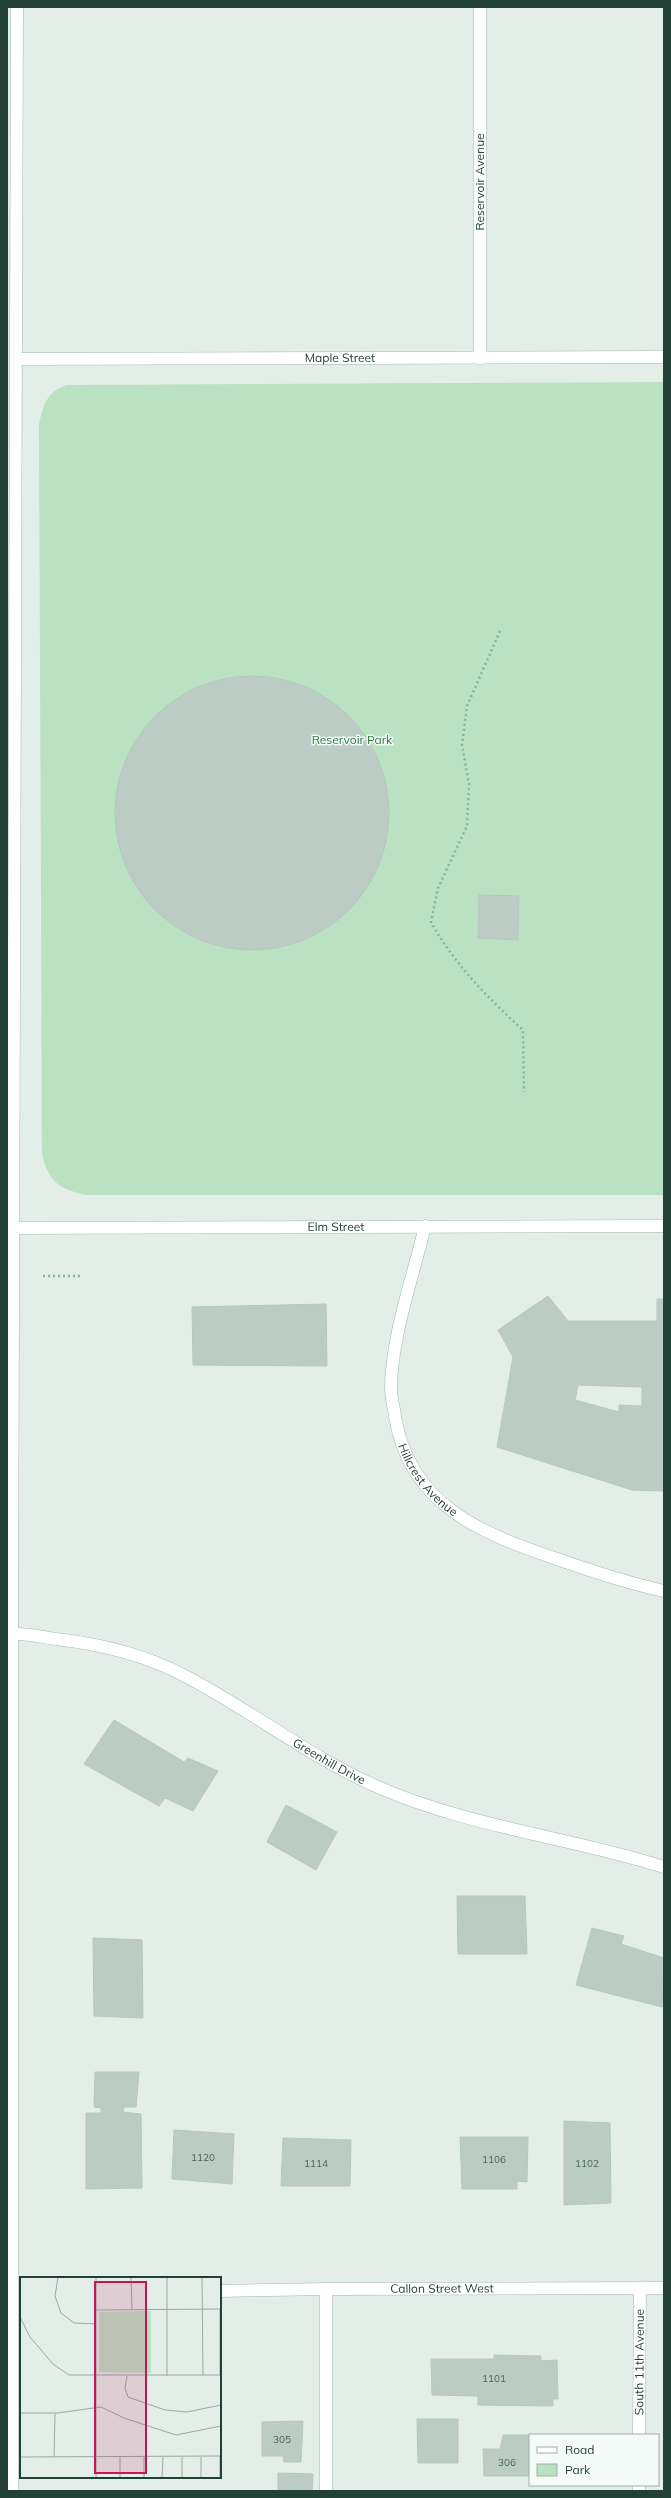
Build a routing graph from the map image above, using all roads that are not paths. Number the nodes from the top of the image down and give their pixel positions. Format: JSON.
{"nodes":[{"id":1,"x":17,"y":7,"type":"edge"},
{"id":2,"x":480,"y":7,"type":"edge"},
{"id":3,"x":664,"y":357,"type":"edge"},
{"id":4,"x":480,"y":358,"type":"junction"},
{"id":5,"x":16,"y":359,"type":"junction"},
{"id":6,"x":12,"y":552,"type":"edge"},
{"id":7,"x":425,"y":1226,"type":"junction"},
{"id":8,"x":664,"y":1226,"type":"edge"},
{"id":9,"x":10,"y":1228,"type":"edge"},
{"id":10,"x":664,"y":1591,"type":"edge"},
{"id":11,"x":9,"y":1633,"type":"edge"},
{"id":12,"x":664,"y":1867,"type":"edge"},
{"id":13,"x":326,"y":2288,"type":"junction"},
{"id":14,"x":640,"y":2288,"type":"junction"},
{"id":15,"x":664,"y":2288,"type":"edge"},
{"id":16,"x":221,"y":2291,"type":"edge"},
{"id":17,"x":13,"y":2296,"type":"edge"},
{"id":18,"x":639,"y":2434,"type":"edge"},
{"id":19,"x":12,"y":2491,"type":"edge"},
{"id":20,"x":326,"y":2491,"type":"edge"}],
"edges":[{"from":1,"to":5,"type":"street"},
{"from":2,"to":4,"type":"street","name":"Reservoir Avenue"},
{"from":3,"to":4,"type":"street","name":"Maple Street"},
{"from":4,"to":5,"type":"street","name":"Maple Street"},
{"from":5,"to":6,"type":"street"},
{"from":6,"to":9,"type":"street"},
{"from":7,"to":8,"type":"street","name":"Elm Street"},
{"from":7,"to":9,"type":"street","name":"Elm Street"},
{"from":7,"to":10,"type":"street","name":"Hillcrest Avenue"},
{"from":9,"to":11,"type":"street"},
{"from":11,"to":12,"type":"street","name":"Greenhill Drive"},
{"from":11,"to":17,"type":"street"},
{"from":13,"to":14,"type":"street","name":"Callon Street West"},
{"from":13,"to":16,"type":"street","name":"Callon Street West"},
{"from":13,"to":20,"type":"street"},
{"from":14,"to":15,"type":"street","name":"Callon Street West"},
{"from":14,"to":18,"type":"street","name":"South 11th Avenue"},
{"from":17,"to":19,"type":"street"}]}
